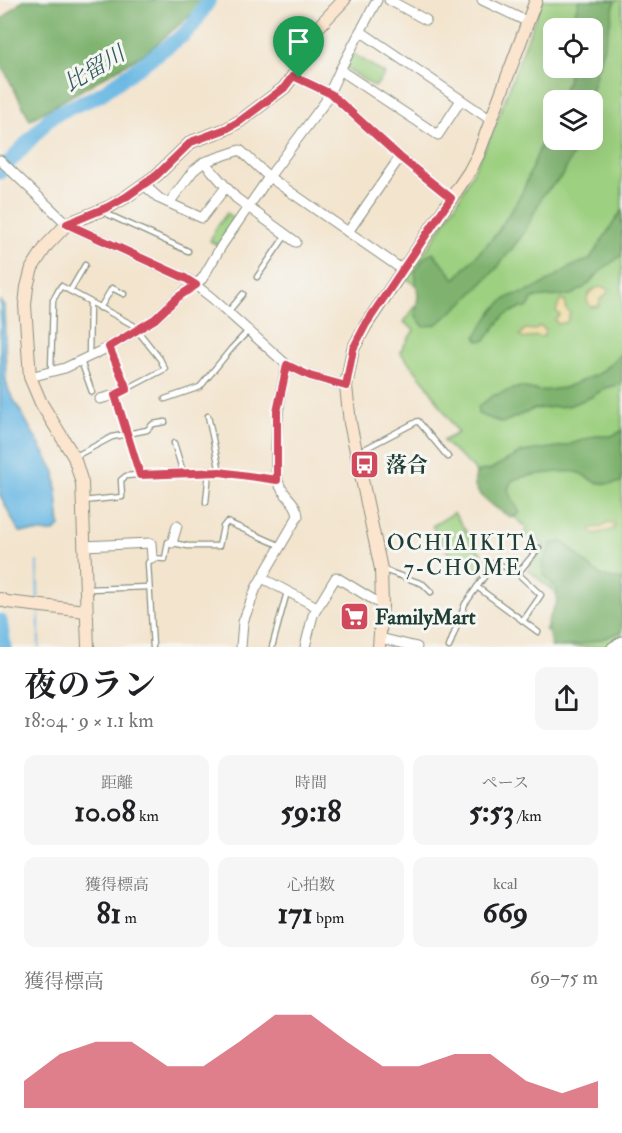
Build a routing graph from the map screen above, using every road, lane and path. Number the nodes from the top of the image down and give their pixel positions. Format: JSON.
{"nodes":[{"id":1,"x":344,"y":0,"type":"edge"},
{"id":2,"x":377,"y":0,"type":"edge"},
{"id":3,"x":389,"y":0,"type":"edge"},
{"id":4,"x":482,"y":0,"type":"edge"},
{"id":5,"x":536,"y":0,"type":"edge"},
{"id":6,"x":426,"y":20,"type":"dead end"},
{"id":7,"x":528,"y":22,"type":"junction"},
{"id":8,"x":360,"y":31,"type":"junction"},
{"id":9,"x":340,"y":70,"type":"junction"},
{"id":10,"x":293,"y":76,"type":"junction"},
{"id":11,"x":331,"y":94,"type":"junction"},
{"id":12,"x":461,"y":100,"type":"junction"},
{"id":13,"x":491,"y":120,"type":"junction"},
{"id":14,"x":400,"y":157,"type":"junction"},
{"id":15,"x":204,"y":162,"type":"junction"},
{"id":16,"x":3,"y":163,"type":"edge"},
{"id":17,"x":269,"y":177,"type":"junction"},
{"id":18,"x":144,"y":185,"type":"junction"},
{"id":19,"x":226,"y":187,"type":"junction"},
{"id":20,"x":451,"y":198,"type":"junction"},
{"id":21,"x":169,"y":203,"type":"junction"},
{"id":22,"x":248,"y":208,"type":"junction"},
{"id":23,"x":100,"y":210,"type":"junction"},
{"id":24,"x":67,"y":224,"type":"junction"},
{"id":25,"x":348,"y":232,"type":"junction"},
{"id":26,"x":286,"y":235,"type":"junction"},
{"id":27,"x":297,"y":242,"type":"dead end"},
{"id":28,"x":188,"y":251,"type":"dead end"},
{"id":29,"x":85,"y":265,"type":"dead end"},
{"id":30,"x":403,"y":270,"type":"junction"},
{"id":31,"x":257,"y":277,"type":"dead end"},
{"id":32,"x":196,"y":285,"type":"junction"},
{"id":33,"x":70,"y":291,"type":"junction"},
{"id":34,"x":124,"y":294,"type":"dead end"},
{"id":35,"x":243,"y":294,"type":"dead end"},
{"id":36,"x":90,"y":303,"type":"junction"},
{"id":37,"x":100,"y":308,"type":"junction"},
{"id":38,"x":228,"y":312,"type":"junction"},
{"id":39,"x":249,"y":330,"type":"junction"},
{"id":40,"x":137,"y":331,"type":"junction"},
{"id":41,"x":109,"y":347,"type":"junction"},
{"id":42,"x":85,"y":359,"type":"junction"},
{"id":43,"x":287,"y":365,"type":"junction"},
{"id":44,"x":51,"y":371,"type":"junction"},
{"id":45,"x":30,"y":377,"type":"junction"},
{"id":46,"x":346,"y":386,"type":"junction"},
{"id":47,"x":127,"y":389,"type":"junction"},
{"id":48,"x":92,"y":392,"type":"dead end"},
{"id":49,"x":115,"y":395,"type":"junction"},
{"id":50,"x":100,"y":399,"type":"dead end"},
{"id":51,"x":165,"y":399,"type":"dead end"},
{"id":52,"x":208,"y":416,"type":"dead end"},
{"id":53,"x":165,"y":422,"type":"dead end"},
{"id":54,"x":127,"y":434,"type":"junction"},
{"id":55,"x":174,"y":443,"type":"dead end"},
{"id":56,"x":356,"y":454,"type":"junction"},
{"id":57,"x":74,"y":457,"type":"junction"},
{"id":58,"x":448,"y":457,"type":"dead end"},
{"id":59,"x":183,"y":472,"type":"junction"},
{"id":60,"x":209,"y":472,"type":"junction"},
{"id":61,"x":220,"y":472,"type":"junction"},
{"id":62,"x":140,"y":475,"type":"junction"},
{"id":63,"x":277,"y":480,"type":"junction"},
{"id":64,"x":83,"y":501,"type":"junction"},
{"id":65,"x":206,"y":502,"type":"dead end"},
{"id":66,"x":177,"y":526,"type":"dead end"},
{"id":67,"x":172,"y":543,"type":"junction"},
{"id":68,"x":84,"y":546,"type":"junction"},
{"id":69,"x":281,"y":546,"type":"junction"},
{"id":70,"x":539,"y":548,"type":"dead end"},
{"id":71,"x":152,"y":558,"type":"junction"},
{"id":72,"x":381,"y":569,"type":"junction"},
{"id":73,"x":518,"y":573,"type":"junction"},
{"id":74,"x":262,"y":578,"type":"junction"},
{"id":75,"x":149,"y":587,"type":"junction"},
{"id":76,"x":477,"y":587,"type":"junction"},
{"id":77,"x":85,"y":589,"type":"junction"},
{"id":78,"x":287,"y":591,"type":"junction"},
{"id":79,"x":430,"y":592,"type":"dead end"},
{"id":80,"x":2,"y":600,"type":"edge"},
{"id":81,"x":382,"y":605,"type":"junction"},
{"id":82,"x":317,"y":607,"type":"junction"},
{"id":83,"x":86,"y":611,"type":"junction"},
{"id":84,"x":523,"y":621,"type":"junction"},
{"id":85,"x":538,"y":632,"type":"dead end"},
{"id":86,"x":622,"y":641,"type":"edge"},
{"id":87,"x":380,"y":642,"type":"edge"},
{"id":88,"x":88,"y":647,"type":"edge"},
{"id":89,"x":153,"y":647,"type":"edge"},
{"id":90,"x":241,"y":647,"type":"edge"},
{"id":91,"x":272,"y":647,"type":"edge"},
{"id":92,"x":305,"y":647,"type":"edge"},
{"id":93,"x":417,"y":647,"type":"edge"},
{"id":94,"x":449,"y":647,"type":"edge"},
{"id":95,"x":612,"y":647,"type":"edge"}],
"edges":[{"from":1,"to":10,"type":"street"},
{"from":2,"to":8,"type":"street"},
{"from":3,"to":6,"type":"street"},
{"from":4,"to":7,"type":"street"},
{"from":5,"to":7,"type":"street"},
{"from":7,"to":13,"type":"street"},
{"from":8,"to":9,"type":"street"},
{"from":8,"to":12,"type":"street"},
{"from":9,"to":11,"type":"street"},
{"from":9,"to":12,"type":"street"},
{"from":10,"to":11,"type":"street"},
{"from":10,"to":18,"type":"street"},
{"from":11,"to":14,"type":"street"},
{"from":11,"to":17,"type":"street"},
{"from":12,"to":13,"type":"street"},
{"from":13,"to":20,"type":"street"},
{"from":14,"to":20,"type":"street"},
{"from":14,"to":25,"type":"street"},
{"from":15,"to":17,"type":"street"},
{"from":15,"to":19,"type":"street"},
{"from":15,"to":21,"type":"street"},
{"from":16,"to":24,"type":"street"},
{"from":17,"to":22,"type":"street"},
{"from":17,"to":25,"type":"street"},
{"from":18,"to":21,"type":"street"},
{"from":18,"to":23,"type":"street"},
{"from":19,"to":21,"type":"street"},
{"from":19,"to":22,"type":"street"},
{"from":20,"to":30,"type":"street"},
{"from":22,"to":26,"type":"street"},
{"from":22,"to":32,"type":"street"},
{"from":23,"to":24,"type":"street"},
{"from":23,"to":28,"type":"lane"},
{"from":24,"to":32,"type":"street"},
{"from":24,"to":45,"type":"street"},
{"from":25,"to":30,"type":"street"},
{"from":26,"to":27,"type":"street"},
{"from":26,"to":31,"type":"lane"},
{"from":29,"to":33,"type":"lane"},
{"from":30,"to":46,"type":"street"},
{"from":32,"to":38,"type":"street"},
{"from":32,"to":40,"type":"street"},
{"from":33,"to":36,"type":"lane"},
{"from":33,"to":44,"type":"lane"},
{"from":34,"to":37,"type":"lane"},
{"from":35,"to":38,"type":"lane"},
{"from":36,"to":37,"type":"lane"},
{"from":36,"to":42,"type":"lane"},
{"from":37,"to":40,"type":"lane"},
{"from":38,"to":39,"type":"street"},
{"from":39,"to":43,"type":"street"},
{"from":39,"to":51,"type":"lane"},
{"from":40,"to":41,"type":"street"},
{"from":40,"to":47,"type":"lane"},
{"from":41,"to":42,"type":"street"},
{"from":41,"to":47,"type":"lane"},
{"from":42,"to":44,"type":"street"},
{"from":42,"to":48,"type":"lane"},
{"from":43,"to":46,"type":"street"},
{"from":43,"to":63,"type":"street"},
{"from":44,"to":45,"type":"street"},
{"from":45,"to":57,"type":"street"},
{"from":46,"to":56,"type":"street"},
{"from":47,"to":49,"type":"lane"},
{"from":49,"to":50,"type":"street"},
{"from":49,"to":54,"type":"lane"},
{"from":52,"to":61,"type":"lane"},
{"from":53,"to":54,"type":"lane"},
{"from":54,"to":57,"type":"lane"},
{"from":54,"to":62,"type":"lane"},
{"from":55,"to":59,"type":"lane"},
{"from":56,"to":58,"type":"lane"},
{"from":56,"to":72,"type":"street"},
{"from":57,"to":64,"type":"street"},
{"from":59,"to":60,"type":"lane"},
{"from":59,"to":62,"type":"lane"},
{"from":60,"to":61,"type":"lane"},
{"from":60,"to":65,"type":"lane"},
{"from":61,"to":63,"type":"lane"},
{"from":62,"to":64,"type":"lane"},
{"from":63,"to":69,"type":"street"},
{"from":64,"to":68,"type":"street"},
{"from":66,"to":67,"type":"street"},
{"from":67,"to":69,"type":"lane"},
{"from":67,"to":71,"type":"lane"},
{"from":68,"to":71,"type":"street"},
{"from":68,"to":77,"type":"street"},
{"from":69,"to":74,"type":"street"},
{"from":70,"to":73,"type":"lane"},
{"from":71,"to":75,"type":"lane"},
{"from":72,"to":79,"type":"lane"},
{"from":72,"to":81,"type":"street"},
{"from":73,"to":76,"type":"lane"},
{"from":73,"to":84,"type":"lane"},
{"from":74,"to":78,"type":"street"},
{"from":74,"to":90,"type":"street"},
{"from":75,"to":77,"type":"lane"},
{"from":75,"to":89,"type":"lane"},
{"from":76,"to":84,"type":"lane"},
{"from":76,"to":94,"type":"lane"},
{"from":77,"to":83,"type":"street"},
{"from":78,"to":82,"type":"street"},
{"from":78,"to":91,"type":"lane"},
{"from":80,"to":83,"type":"street"},
{"from":81,"to":82,"type":"street"},
{"from":81,"to":87,"type":"street"},
{"from":82,"to":92,"type":"street"},
{"from":83,"to":88,"type":"street"},
{"from":84,"to":85,"type":"lane"},
{"from":86,"to":95,"type":"street"},
{"from":87,"to":93,"type":"street"}]}
